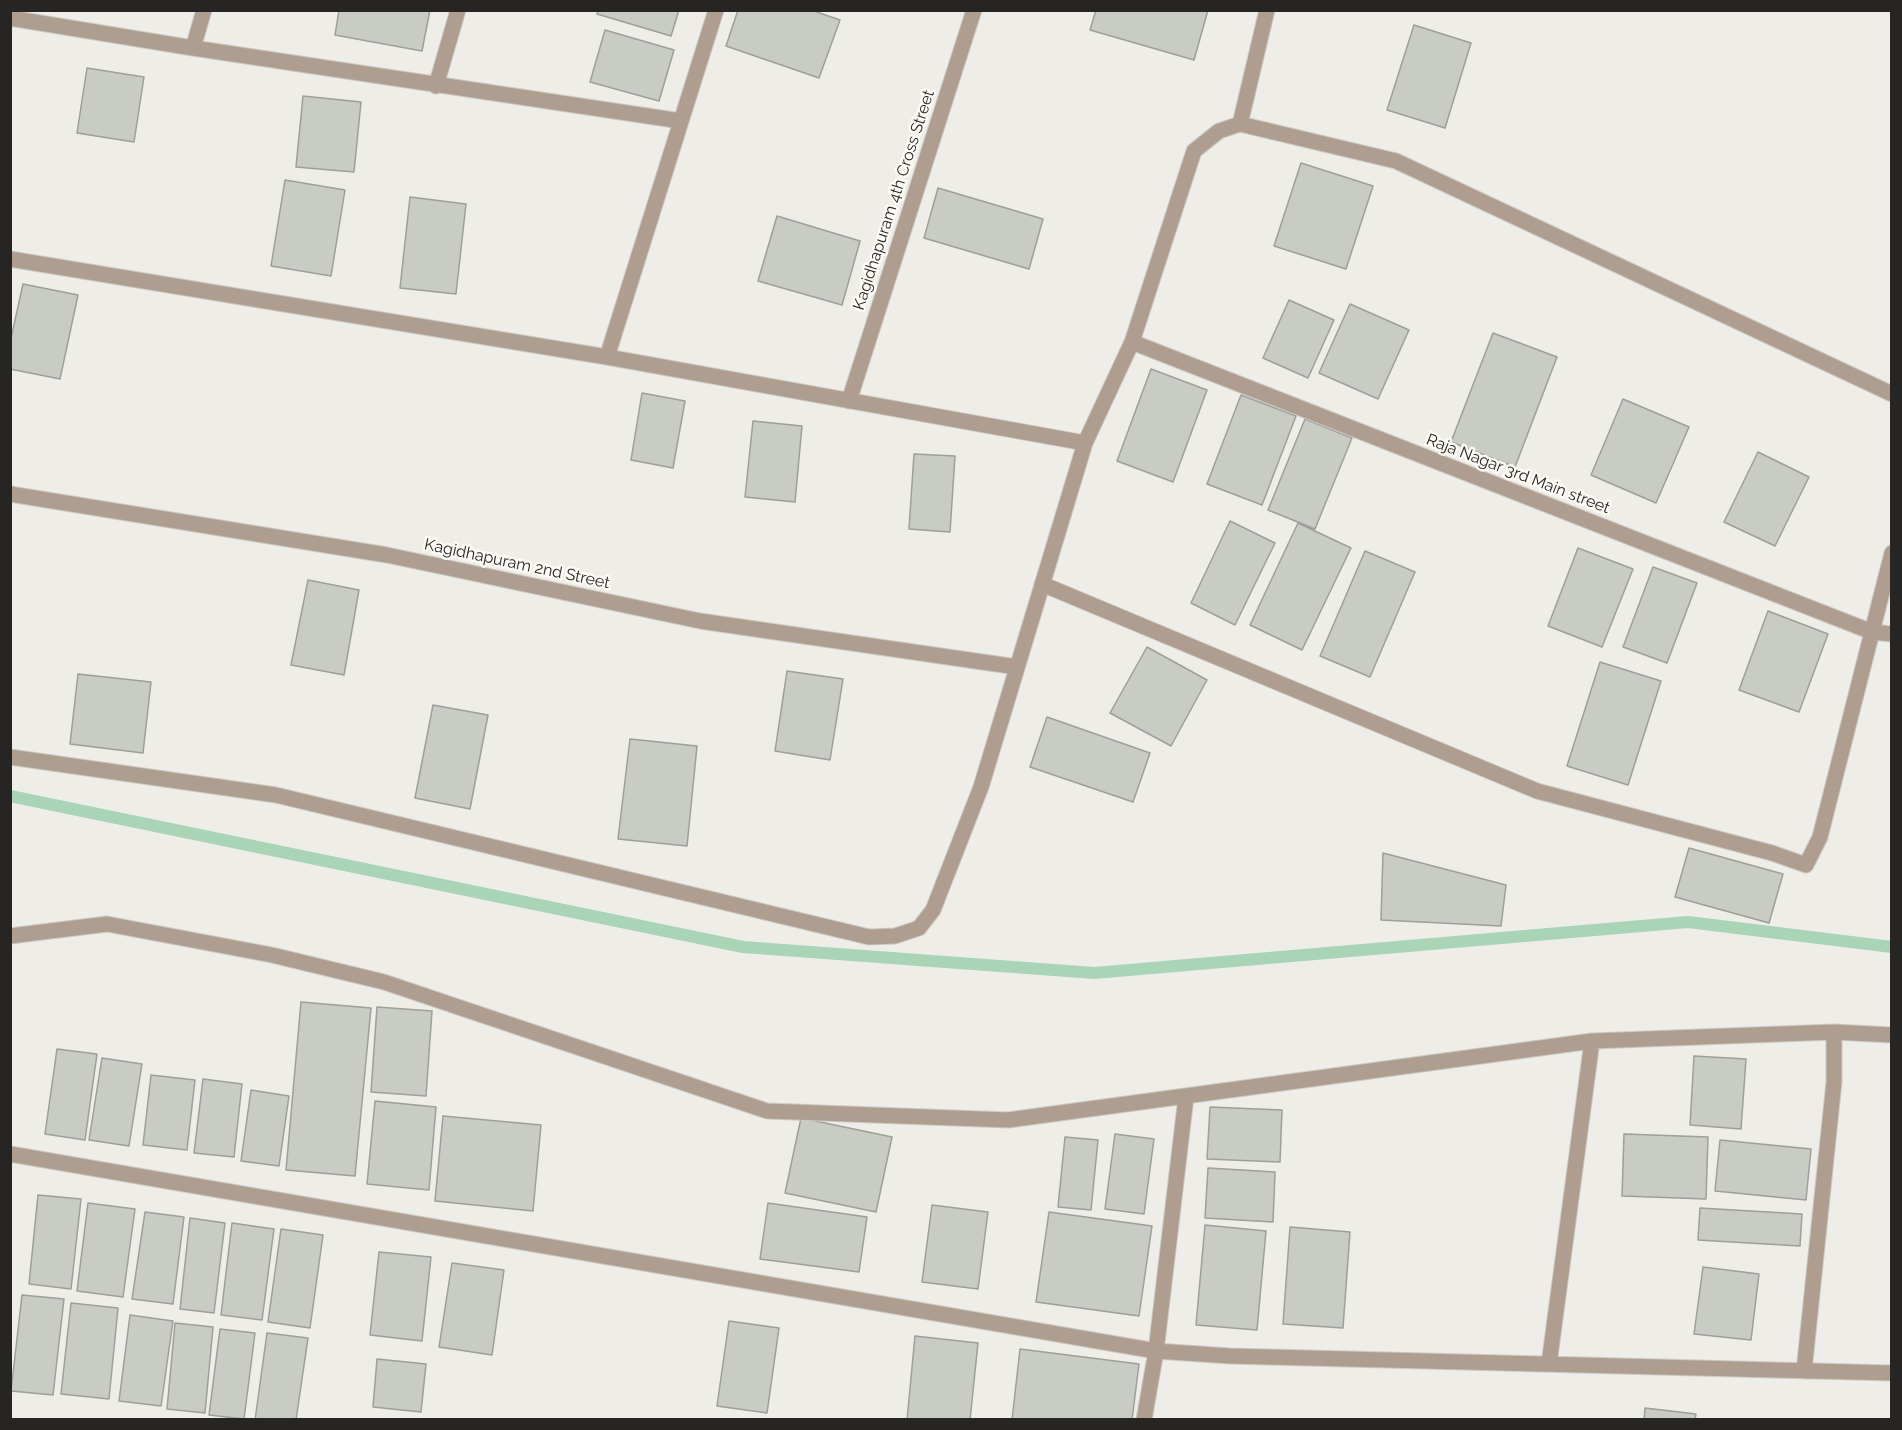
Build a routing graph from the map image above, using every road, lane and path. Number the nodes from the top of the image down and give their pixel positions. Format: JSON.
{"nodes":[{"id":1,"x":204,"y":10,"type":"edge"},
{"id":2,"x":458,"y":10,"type":"edge"},
{"id":3,"x":716,"y":10,"type":"edge"},
{"id":4,"x":974,"y":10,"type":"edge"},
{"id":5,"x":1268,"y":10,"type":"edge"},
{"id":6,"x":10,"y":18,"type":"edge"},
{"id":7,"x":192,"y":48,"type":"junction"},
{"id":8,"x":436,"y":86,"type":"junction"},
{"id":9,"x":681,"y":121,"type":"junction"},
{"id":10,"x":1240,"y":124,"type":"junction"},
{"id":11,"x":10,"y":259,"type":"edge"},
{"id":12,"x":1132,"y":342,"type":"junction"},
{"id":13,"x":607,"y":357,"type":"junction"},
{"id":14,"x":1892,"y":394,"type":"edge"},
{"id":15,"x":849,"y":401,"type":"junction"},
{"id":16,"x":1084,"y":443,"type":"junction"},
{"id":17,"x":10,"y":494,"type":"edge"},
{"id":18,"x":1892,"y":553,"type":"edge"},
{"id":19,"x":1042,"y":584,"type":"junction"},
{"id":20,"x":1872,"y":632,"type":"junction"},
{"id":21,"x":1892,"y":634,"type":"edge"},
{"id":22,"x":1017,"y":667,"type":"junction"},
{"id":23,"x":10,"y":757,"type":"edge"},
{"id":24,"x":10,"y":936,"type":"edge"},
{"id":25,"x":1834,"y":1032,"type":"junction"},
{"id":26,"x":1892,"y":1035,"type":"edge"},
{"id":27,"x":1592,"y":1041,"type":"junction"},
{"id":28,"x":1186,"y":1097,"type":"junction"},
{"id":29,"x":10,"y":1154,"type":"edge"},
{"id":30,"x":1156,"y":1351,"type":"junction"},
{"id":31,"x":1549,"y":1364,"type":"junction"},
{"id":32,"x":1804,"y":1371,"type":"junction"},
{"id":33,"x":1892,"y":1373,"type":"edge"},
{"id":34,"x":1144,"y":1419,"type":"edge"}],
"edges":[{"from":1,"to":7,"type":"street"},
{"from":2,"to":8,"type":"street"},
{"from":3,"to":9,"type":"street"},
{"from":4,"to":15,"type":"street","name":"Kagidhapuram 4th Cross Street"},
{"from":5,"to":10,"type":"street"},
{"from":6,"to":7,"type":"street"},
{"from":7,"to":8,"type":"street"},
{"from":8,"to":9,"type":"street"},
{"from":9,"to":13,"type":"street"},
{"from":10,"to":12,"type":"street"},
{"from":10,"to":14,"type":"street"},
{"from":11,"to":13,"type":"street"},
{"from":12,"to":16,"type":"street"},
{"from":12,"to":20,"type":"street","name":"Raja Nagar 3rd Main street"},
{"from":13,"to":15,"type":"street"},
{"from":15,"to":16,"type":"street"},
{"from":16,"to":19,"type":"street"},
{"from":17,"to":22,"type":"street","name":"Kagidhapuram 2nd Street"},
{"from":18,"to":20,"type":"street"},
{"from":19,"to":20,"type":"street"},
{"from":19,"to":22,"type":"street"},
{"from":20,"to":21,"type":"street","name":"Raja Nagar 3rd Main street"},
{"from":22,"to":23,"type":"street"},
{"from":24,"to":28,"type":"street"},
{"from":25,"to":26,"type":"street"},
{"from":25,"to":27,"type":"street"},
{"from":25,"to":32,"type":"street"},
{"from":27,"to":28,"type":"street"},
{"from":27,"to":31,"type":"street"},
{"from":28,"to":30,"type":"street"},
{"from":29,"to":30,"type":"street"},
{"from":30,"to":31,"type":"street"},
{"from":30,"to":34,"type":"street"},
{"from":31,"to":32,"type":"street"},
{"from":32,"to":33,"type":"street"}]}
